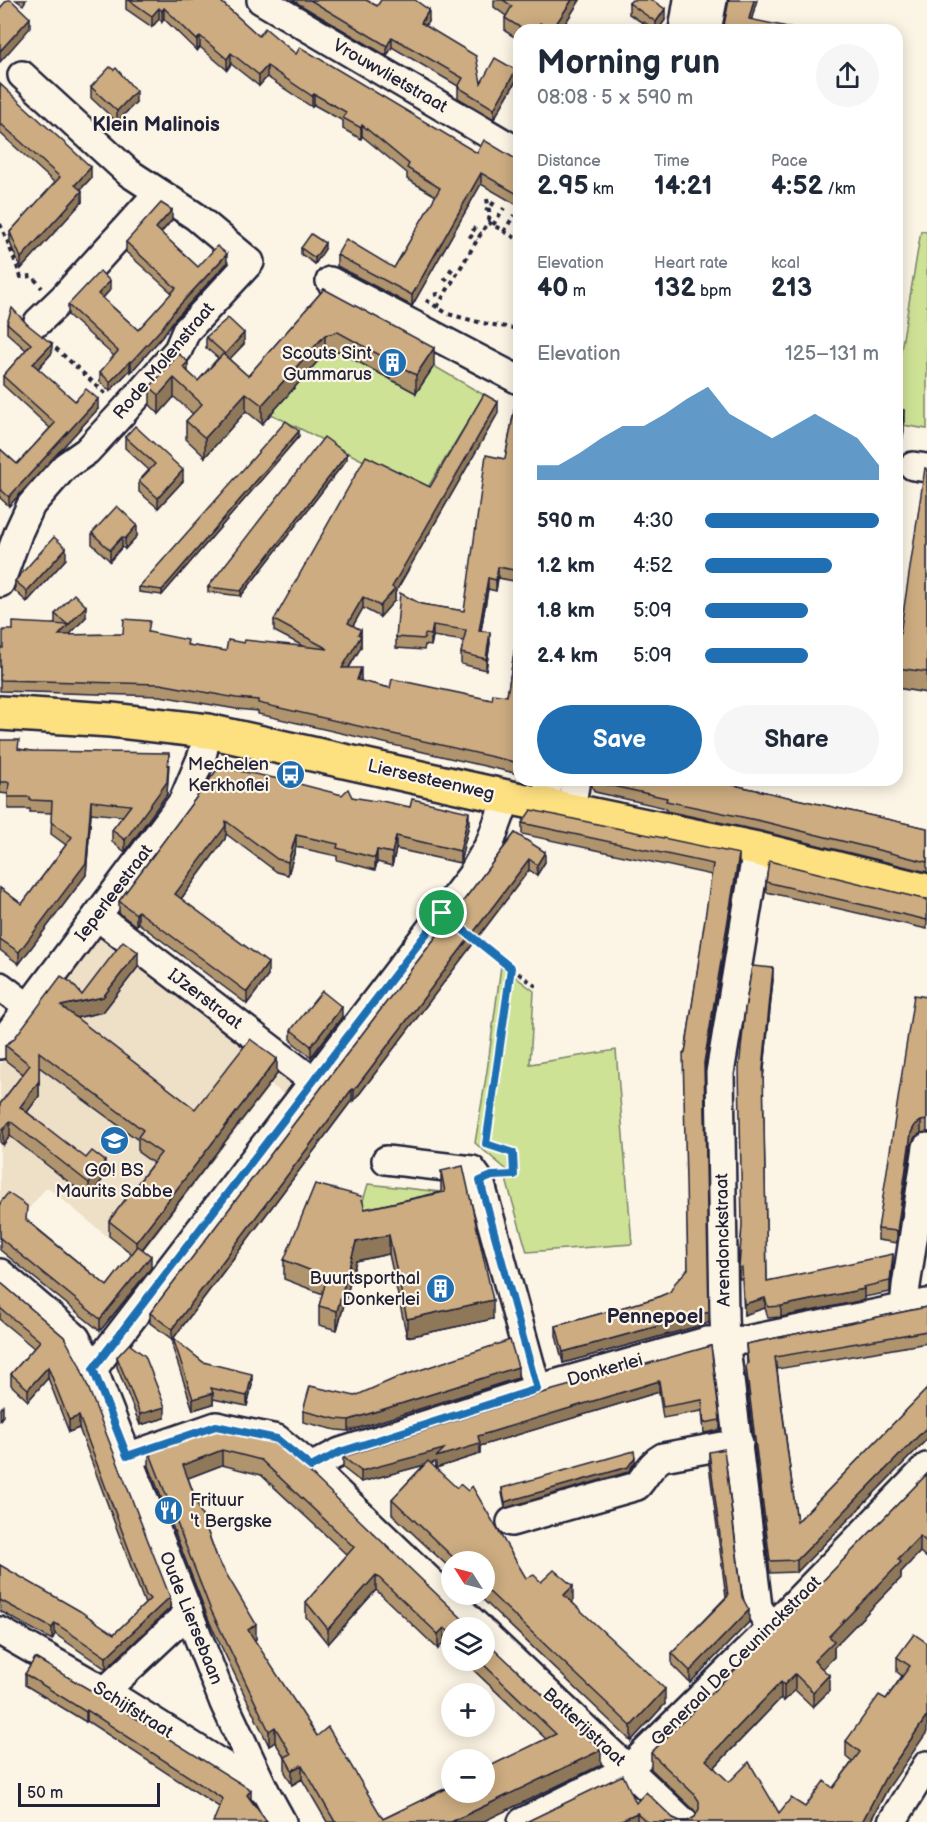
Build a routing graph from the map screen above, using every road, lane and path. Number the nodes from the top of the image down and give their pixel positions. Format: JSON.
{"nodes":[{"id":1,"x":261,"y":0,"type":"edge"},
{"id":2,"x":688,"y":0,"type":"edge"},
{"id":3,"x":713,"y":0,"type":"edge"},
{"id":4,"x":684,"y":24,"type":"edge"},
{"id":5,"x":709,"y":24,"type":"edge"},
{"id":6,"x":22,"y":75,"type":"dead end"},
{"id":7,"x":513,"y":148,"type":"edge"},
{"id":8,"x":158,"y":193,"type":"junction"},
{"id":9,"x":487,"y":199,"type":"dead end"},
{"id":10,"x":494,"y":202,"type":"dead end"},
{"id":11,"x":504,"y":208,"type":"dead end"},
{"id":12,"x":487,"y":210,"type":"junction"},
{"id":13,"x":513,"y":217,"type":"edge"},
{"id":14,"x":488,"y":222,"type":"junction"},
{"id":15,"x":0,"y":224,"type":"edge"},
{"id":16,"x":493,"y":225,"type":"junction"},
{"id":17,"x":472,"y":228,"type":"dead end"},
{"id":18,"x":14,"y":232,"type":"edge"},
{"id":19,"x":504,"y":232,"type":"junction"},
{"id":20,"x":481,"y":234,"type":"junction"},
{"id":21,"x":469,"y":235,"type":"dead end"},
{"id":22,"x":513,"y":237,"type":"edge"},
{"id":23,"x":7,"y":240,"type":"junction"},
{"id":24,"x":477,"y":240,"type":"junction"},
{"id":25,"x":449,"y":269,"type":"dead end"},
{"id":26,"x":456,"y":274,"type":"junction"},
{"id":27,"x":444,"y":278,"type":"dead end"},
{"id":28,"x":330,"y":282,"type":"dead end"},
{"id":29,"x":451,"y":283,"type":"junction"},
{"id":30,"x":434,"y":295,"type":"dead end"},
{"id":31,"x":443,"y":297,"type":"junction"},
{"id":32,"x":426,"y":300,"type":"dead end"},
{"id":33,"x":438,"y":307,"type":"junction"},
{"id":34,"x":46,"y":314,"type":"junction"},
{"id":35,"x":513,"y":328,"type":"edge"},
{"id":36,"x":513,"y":378,"type":"edge"},
{"id":37,"x":124,"y":411,"type":"junction"},
{"id":38,"x":0,"y":583,"type":"edge"},
{"id":39,"x":0,"y":713,"type":"edge"},
{"id":40,"x":208,"y":731,"type":"junction"},
{"id":41,"x":560,"y":793,"type":"edge"},
{"id":42,"x":507,"y":797,"type":"junction"},
{"id":43,"x":757,"y":849,"type":"junction"},
{"id":44,"x":927,"y":891,"type":"edge"},
{"id":45,"x":442,"y":913,"type":"junction"},
{"id":46,"x":97,"y":916,"type":"junction"},
{"id":47,"x":511,"y":968,"type":"junction"},
{"id":48,"x":0,"y":986,"type":"edge"},
{"id":49,"x":536,"y":986,"type":"dead end"},
{"id":50,"x":29,"y":1008,"type":"junction"},
{"id":51,"x":0,"y":1045,"type":"edge"},
{"id":52,"x":313,"y":1081,"type":"junction"},
{"id":53,"x":927,"y":1147,"type":"edge"},
{"id":54,"x":386,"y":1160,"type":"dead end"},
{"id":55,"x":480,"y":1181,"type":"junction"},
{"id":56,"x":0,"y":1273,"type":"edge"},
{"id":57,"x":916,"y":1305,"type":"edge"},
{"id":58,"x":725,"y":1340,"type":"junction"},
{"id":59,"x":93,"y":1369,"type":"junction"},
{"id":60,"x":537,"y":1389,"type":"junction"},
{"id":61,"x":739,"y":1443,"type":"junction"},
{"id":62,"x":127,"y":1456,"type":"junction"},
{"id":63,"x":311,"y":1467,"type":"junction"},
{"id":64,"x":927,"y":1467,"type":"edge"},
{"id":65,"x":511,"y":1522,"type":"dead end"},
{"id":66,"x":189,"y":1612,"type":"junction"},
{"id":67,"x":468,"y":1617,"type":"edge"},
{"id":68,"x":771,"y":1628,"type":"junction"},
{"id":69,"x":0,"y":1631,"type":"edge"},
{"id":70,"x":495,"y":1642,"type":"edge"},
{"id":71,"x":105,"y":1691,"type":"junction"},
{"id":72,"x":927,"y":1765,"type":"edge"},
{"id":73,"x":628,"y":1769,"type":"junction"},
{"id":74,"x":265,"y":1791,"type":"junction"},
{"id":75,"x":282,"y":1822,"type":"edge"},
{"id":76,"x":522,"y":1822,"type":"edge"},
{"id":77,"x":684,"y":1822,"type":"edge"},
{"id":78,"x":892,"y":1822,"type":"edge"}],
"edges":[{"from":1,"to":7,"type":"street","name":"Vrouwvlietstraat"},
{"from":2,"to":4,"type":"street"},
{"from":3,"to":5,"type":"street"},
{"from":6,"to":8,"type":"street","name":"Rode Molenstraat"},
{"from":8,"to":34,"type":"street"},
{"from":8,"to":37,"type":"street","name":"Rode Molenstraat"},
{"from":9,"to":12,"type":"path"},
{"from":10,"to":12,"type":"path"},
{"from":11,"to":16,"type":"path"},
{"from":12,"to":14,"type":"path"},
{"from":13,"to":19,"type":"path"},
{"from":14,"to":16,"type":"path"},
{"from":14,"to":20,"type":"path"},
{"from":15,"to":23,"type":"path"},
{"from":16,"to":19,"type":"path"},
{"from":17,"to":20,"type":"path"},
{"from":18,"to":23,"type":"path"},
{"from":19,"to":22,"type":"path"},
{"from":20,"to":24,"type":"path"},
{"from":21,"to":24,"type":"path"},
{"from":23,"to":34,"type":"path"},
{"from":24,"to":26,"type":"path"},
{"from":25,"to":26,"type":"path"},
{"from":26,"to":29,"type":"path"},
{"from":27,"to":29,"type":"path"},
{"from":28,"to":36,"type":"street"},
{"from":29,"to":31,"type":"path"},
{"from":30,"to":31,"type":"path"},
{"from":31,"to":33,"type":"path"},
{"from":32,"to":33,"type":"path"},
{"from":33,"to":35,"type":"path"},
{"from":34,"to":37,"type":"path"},
{"from":37,"to":38,"type":"street","name":"Rode Molenstraat"},
{"from":39,"to":40,"type":"main road","name":"Liersesteenweg"},
{"from":40,"to":42,"type":"main road","name":"Liersesteenweg"},
{"from":40,"to":46,"type":"street","name":"Ieperleestraat"},
{"from":41,"to":42,"type":"main road","name":"Liersesteenweg"},
{"from":41,"to":43,"type":"main road","name":"Liersesteenweg"},
{"from":42,"to":45,"type":"street"},
{"from":43,"to":44,"type":"main road","name":"Liersesteenweg"},
{"from":43,"to":58,"type":"street","name":"Arendonckstraat"},
{"from":45,"to":47,"type":"path"},
{"from":45,"to":52,"type":"street"},
{"from":46,"to":50,"type":"street","name":"Ieperleestraat"},
{"from":46,"to":52,"type":"street","name":"IJzerstraat"},
{"from":47,"to":49,"type":"path"},
{"from":47,"to":55,"type":"path"},
{"from":48,"to":50,"type":"street"},
{"from":50,"to":51,"type":"street","name":"Ieperleestraat"},
{"from":52,"to":59,"type":"street"},
{"from":53,"to":57,"type":"street"},
{"from":54,"to":55,"type":"street"},
{"from":55,"to":60,"type":"street"},
{"from":56,"to":59,"type":"street","name":"Oude Liersebaan"},
{"from":57,"to":58,"type":"street","name":"Donkerlei"},
{"from":58,"to":60,"type":"street","name":"Donkerlei"},
{"from":58,"to":61,"type":"street","name":"Arendonckstraat"},
{"from":59,"to":62,"type":"street","name":"Oude Liersebaan"},
{"from":60,"to":63,"type":"street","name":"Donkerlei"},
{"from":61,"to":65,"type":"street"},
{"from":61,"to":68,"type":"street","name":"Arendonckstraat"},
{"from":62,"to":63,"type":"street"},
{"from":62,"to":66,"type":"street","name":"Oude Liersebaan"},
{"from":63,"to":67,"type":"street"},
{"from":64,"to":68,"type":"street","name":"Generaal De Ceuninckstraat"},
{"from":66,"to":71,"type":"street"},
{"from":66,"to":74,"type":"street","name":"Oude Liersebaan"},
{"from":68,"to":73,"type":"street","name":"Generaal De Ceuninckstraat"},
{"from":69,"to":71,"type":"street","name":"Schijfstraat"},
{"from":70,"to":73,"type":"street","name":"Batterijstraat"},
{"from":71,"to":74,"type":"street","name":"Schijfstraat"},
{"from":72,"to":78,"type":"street"},
{"from":73,"to":76,"type":"street","name":"Generaal De Ceuninckstraat"},
{"from":73,"to":77,"type":"street","name":"Batterijstraat"},
{"from":74,"to":75,"type":"street","name":"Oude Liersebaan"}]}
